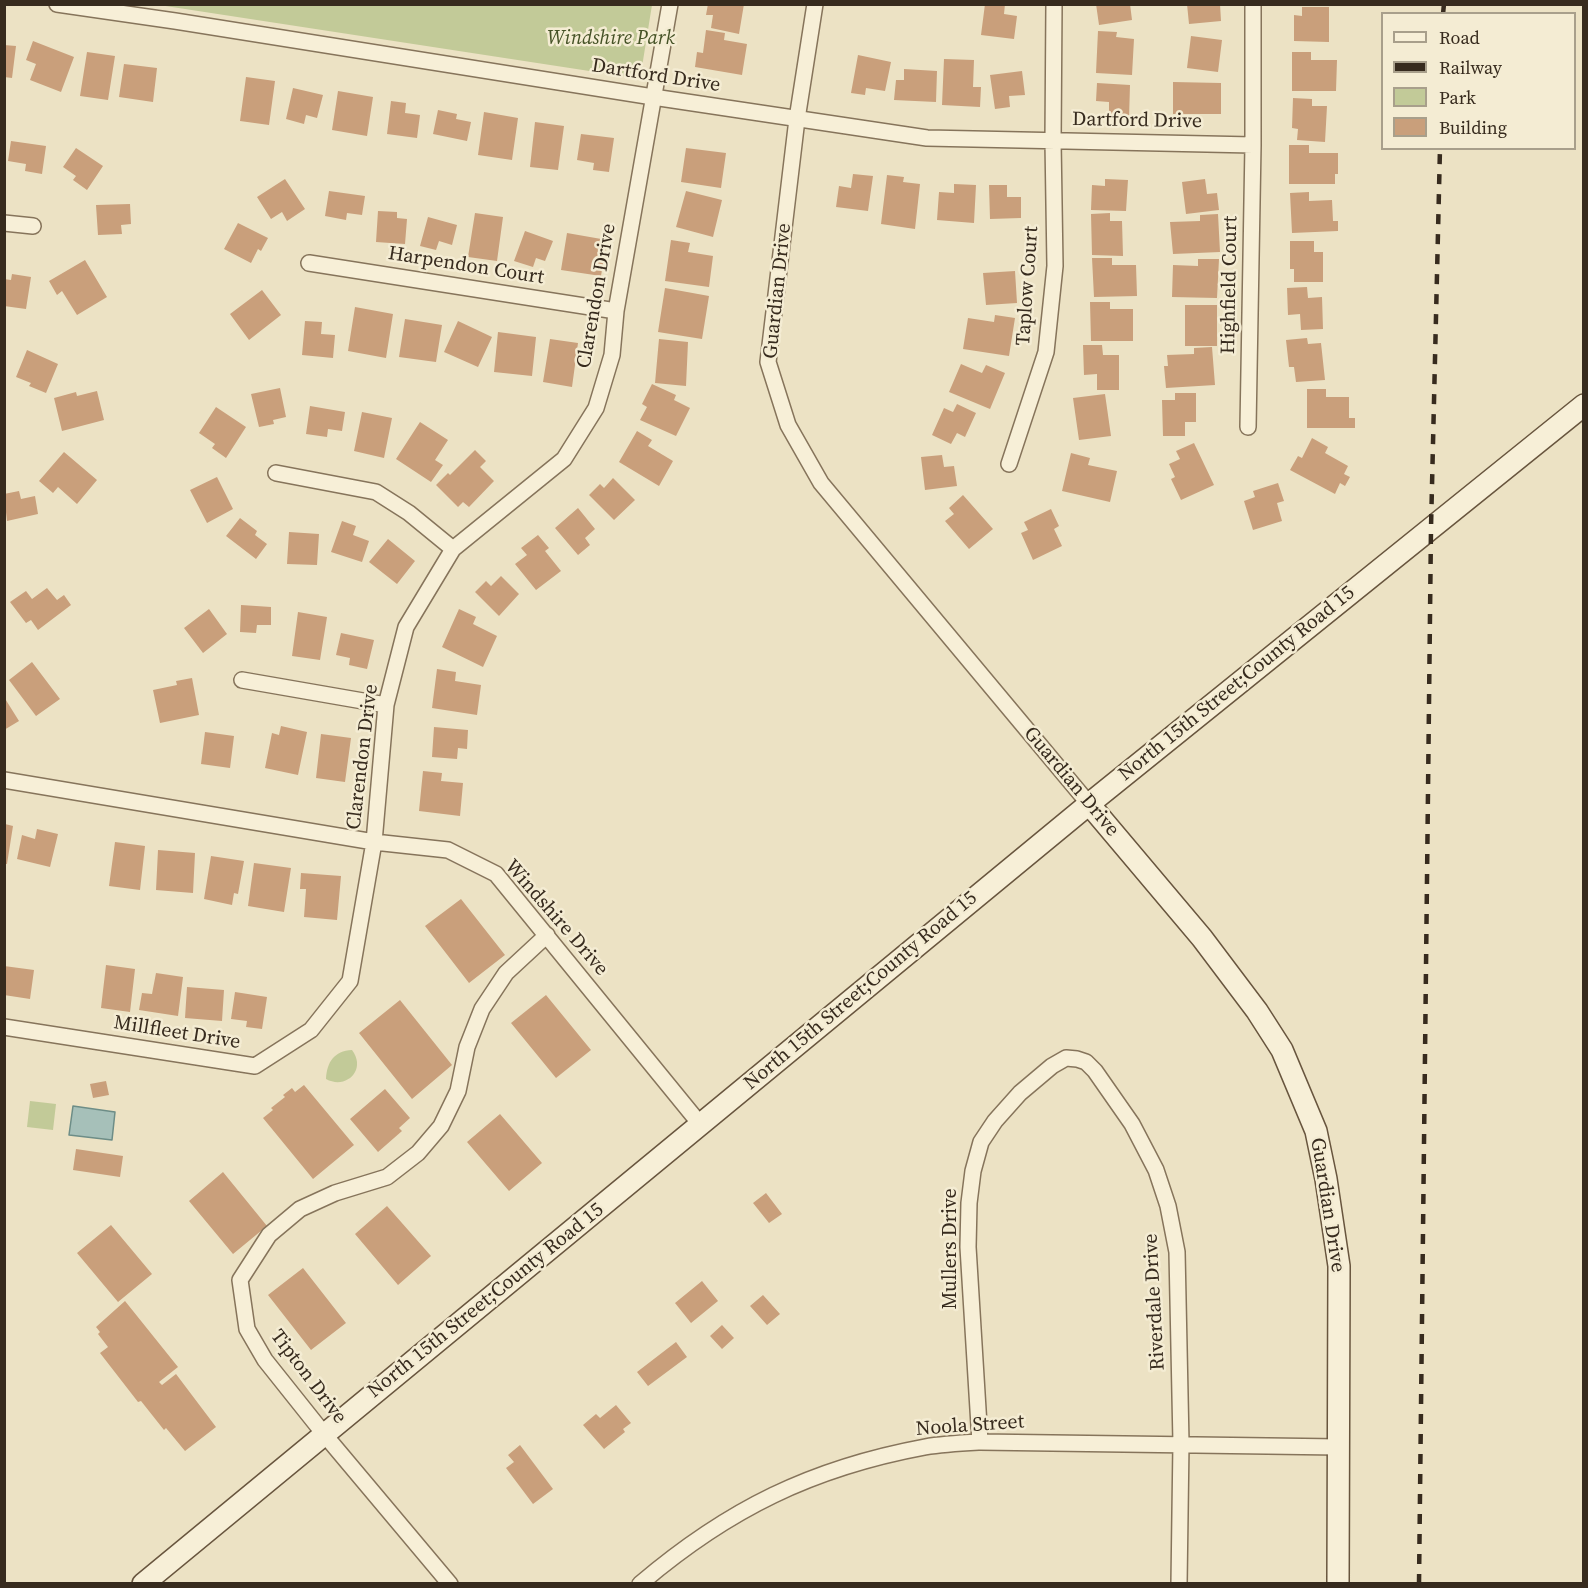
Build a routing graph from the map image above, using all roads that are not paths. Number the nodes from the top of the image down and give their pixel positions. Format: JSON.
{"nodes":[{"id":1,"x":57,"y":4,"type":"edge"},
{"id":2,"x":670,"y":4,"type":"edge"},
{"id":3,"x":815,"y":4,"type":"edge"},
{"id":4,"x":1054,"y":4,"type":"edge"},
{"id":5,"x":1253,"y":4,"type":"edge"},
{"id":6,"x":653,"y":98,"type":"junction"},
{"id":7,"x":798,"y":119,"type":"junction"},
{"id":8,"x":1053,"y":141,"type":"junction"},
{"id":9,"x":1253,"y":145,"type":"junction"},
{"id":10,"x":4,"y":223,"type":"edge"},
{"id":11,"x":33,"y":226,"type":"dead end"},
{"id":12,"x":309,"y":263,"type":"dead end"},
{"id":13,"x":616,"y":311,"type":"junction"},
{"id":14,"x":1584,"y":405,"type":"edge"},
{"id":15,"x":1248,"y":427,"type":"dead end"},
{"id":16,"x":1009,"y":464,"type":"dead end"},
{"id":17,"x":276,"y":473,"type":"dead end"},
{"id":18,"x":453,"y":549,"type":"junction"},
{"id":19,"x":242,"y":680,"type":"dead end"},
{"id":20,"x":386,"y":705,"type":"junction"},
{"id":21,"x":4,"y":780,"type":"edge"},
{"id":22,"x":1089,"y":804,"type":"junction"},
{"id":23,"x":374,"y":842,"type":"junction"},
{"id":24,"x":547,"y":935,"type":"junction"},
{"id":25,"x":4,"y":1027,"type":"edge"},
{"id":26,"x":1066,"y":1058,"type":"joint"},
{"id":27,"x":700,"y":1124,"type":"junction"},
{"id":28,"x":324,"y":1434,"type":"junction"},
{"id":29,"x":980,"y":1442,"type":"junction"},
{"id":30,"x":1181,"y":1443,"type":"junction"},
{"id":31,"x":1339,"y":1447,"type":"junction"},
{"id":32,"x":143,"y":1584,"type":"edge"},
{"id":33,"x":450,"y":1584,"type":"edge"},
{"id":34,"x":640,"y":1584,"type":"edge"},
{"id":35,"x":1179,"y":1584,"type":"edge"},
{"id":36,"x":1338,"y":1584,"type":"edge"}],
"edges":[{"from":1,"to":6,"type":"street","name":"Dartford Drive"},
{"from":2,"to":6,"type":"street","name":"Clarendon Drive"},
{"from":3,"to":7,"type":"street","name":"Guardian Drive"},
{"from":4,"to":8,"type":"street","name":"Taplow Court"},
{"from":5,"to":9,"type":"street","name":"Highfield Court"},
{"from":6,"to":7,"type":"street","name":"Dartford Drive"},
{"from":6,"to":13,"type":"street","name":"Clarendon Drive"},
{"from":7,"to":8,"type":"street","name":"Dartford Drive"},
{"from":7,"to":22,"type":"street","name":"Guardian Drive"},
{"from":8,"to":9,"type":"street","name":"Dartford Drive"},
{"from":8,"to":16,"type":"street","name":"Taplow Court"},
{"from":9,"to":15,"type":"street","name":"Highfield Court"},
{"from":10,"to":11,"type":"street"},
{"from":12,"to":13,"type":"street","name":"Harpendon Court"},
{"from":13,"to":18,"type":"street","name":"Clarendon Drive"},
{"from":14,"to":22,"type":"street","name":"North 15th Street;County Road 15"},
{"from":17,"to":18,"type":"street"},
{"from":18,"to":20,"type":"street","name":"Clarendon Drive"},
{"from":19,"to":20,"type":"street"},
{"from":20,"to":23,"type":"street","name":"Clarendon Drive"},
{"from":21,"to":23,"type":"street","name":"Windshire Drive"},
{"from":22,"to":27,"type":"street","name":"North 15th Street;County Road 15"},
{"from":22,"to":31,"type":"street","name":"Guardian Drive"},
{"from":23,"to":24,"type":"street","name":"Windshire Drive"},
{"from":23,"to":25,"type":"street","name":"Millfleet Drive"},
{"from":24,"to":27,"type":"street","name":"Windshire Drive"},
{"from":24,"to":28,"type":"street","name":"Tipton Drive"},
{"from":26,"to":29,"type":"street","name":"Mullers Drive"},
{"from":26,"to":30,"type":"street","name":"Riverdale Drive"},
{"from":27,"to":28,"type":"street","name":"North 15th Street;County Road 15"},
{"from":28,"to":32,"type":"street","name":"North 15th Street;County Road 15"},
{"from":28,"to":33,"type":"street","name":"Tipton Drive"},
{"from":29,"to":30,"type":"street","name":"Noola Street"},
{"from":29,"to":34,"type":"street","name":"Noola Street"},
{"from":30,"to":31,"type":"street","name":"Noola Street"},
{"from":30,"to":35,"type":"street","name":"Riverdale Drive"},
{"from":31,"to":36,"type":"street","name":"Guardian Drive"}]}
